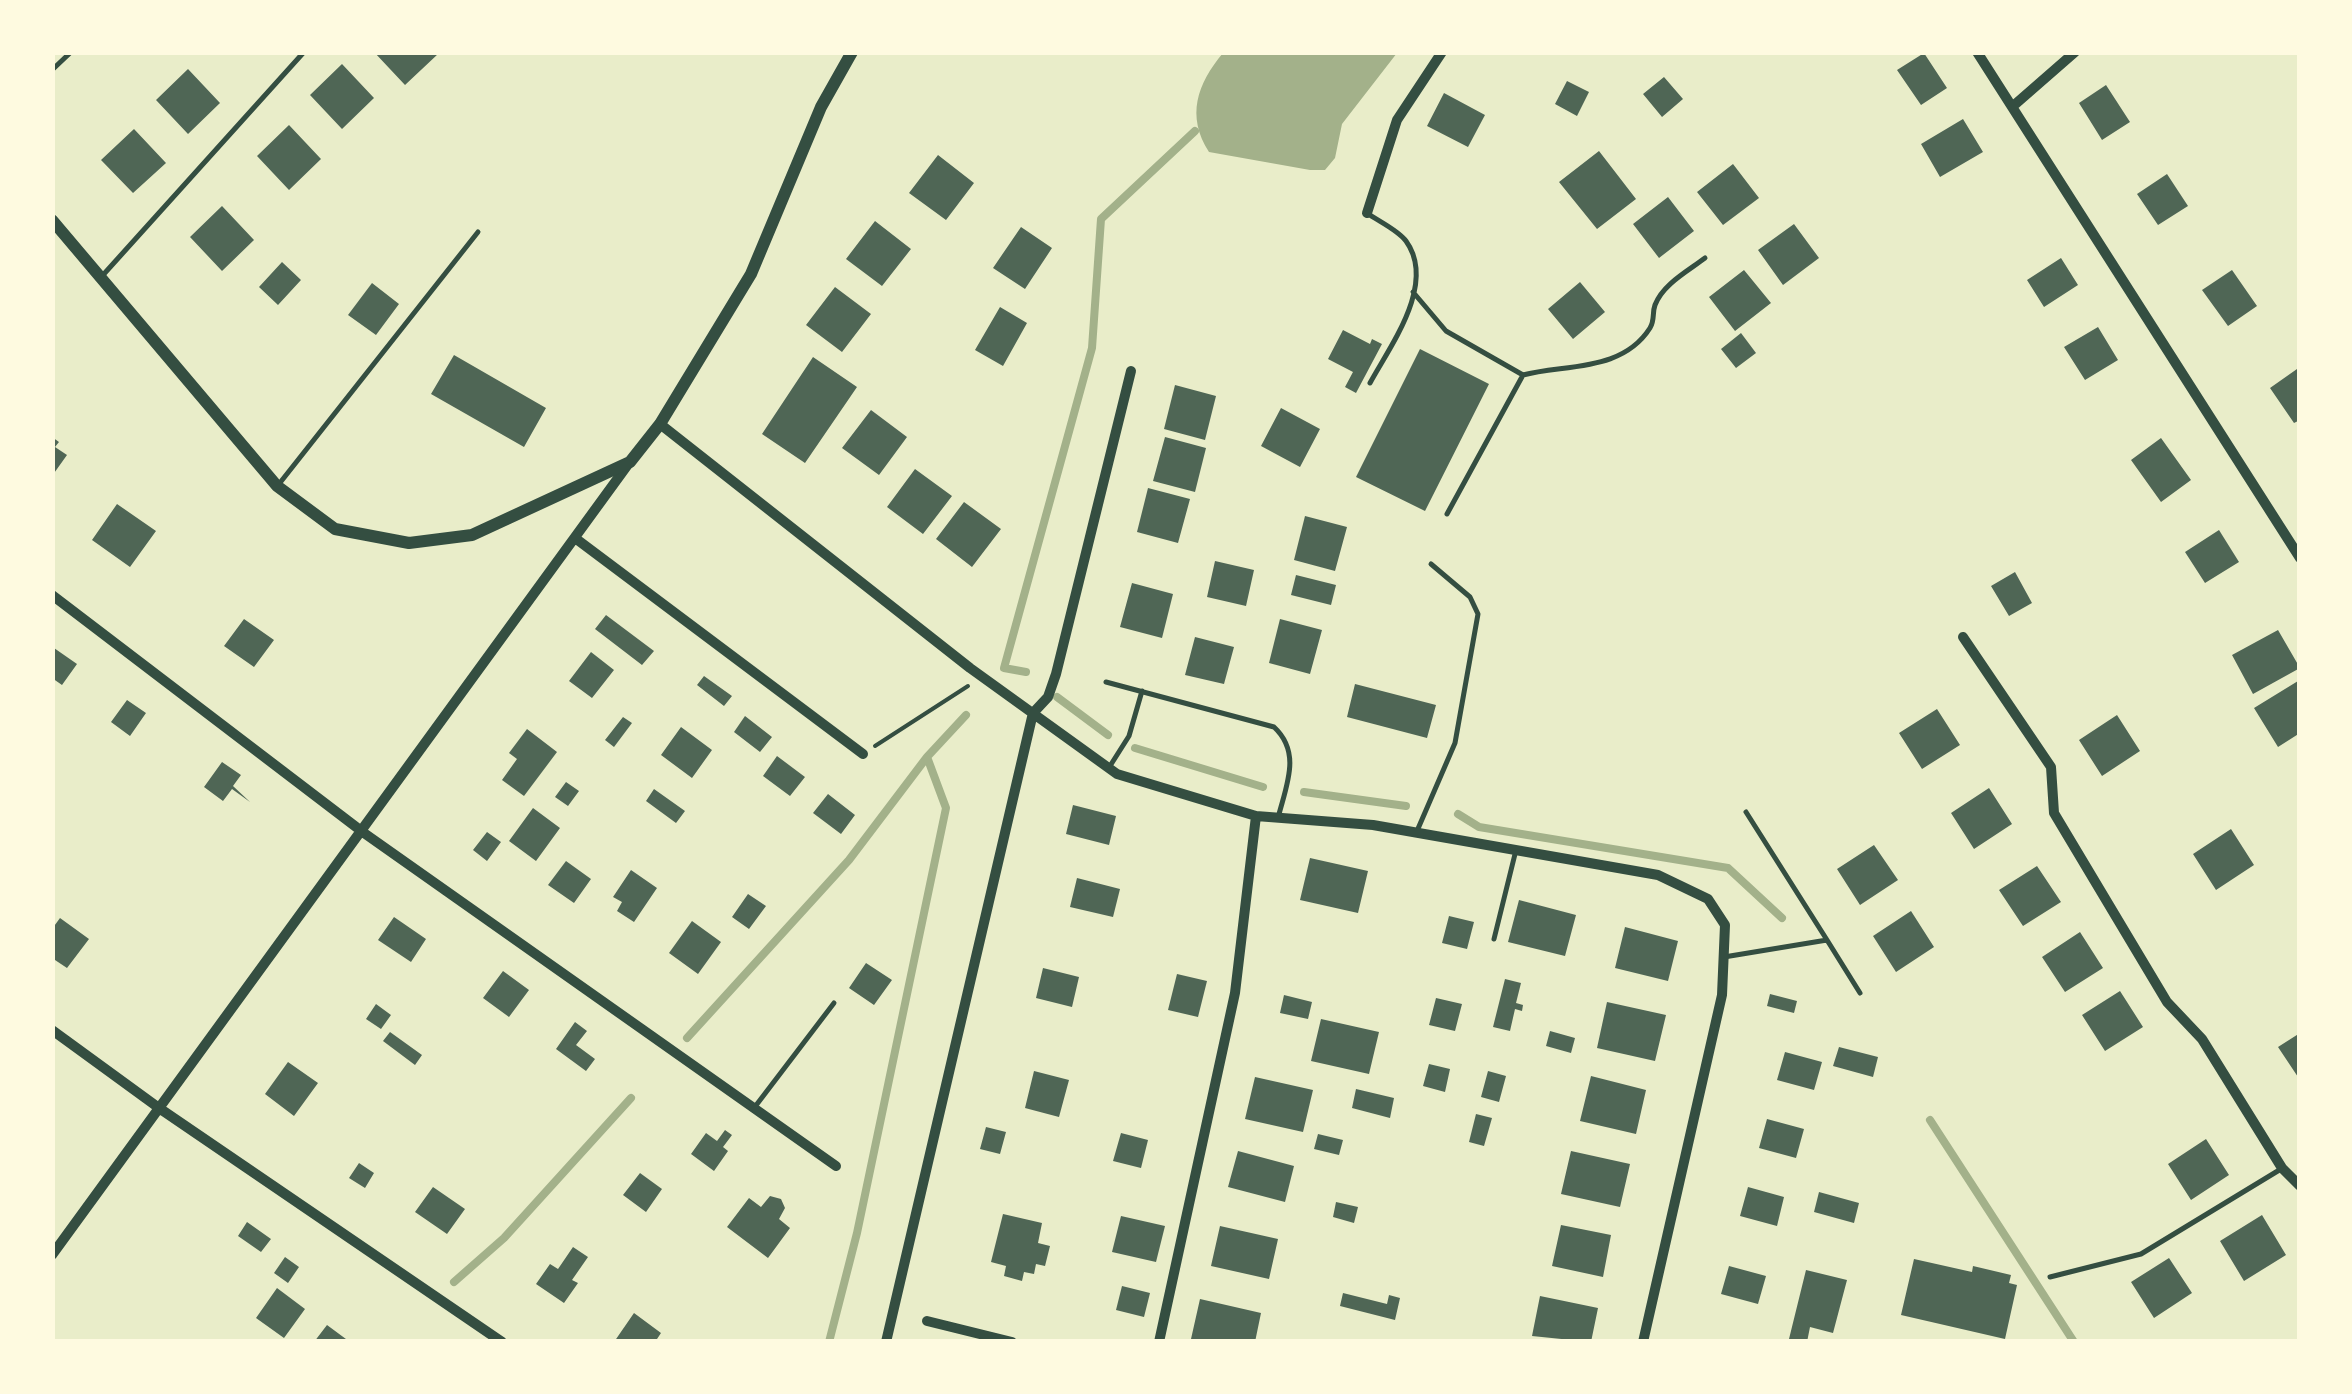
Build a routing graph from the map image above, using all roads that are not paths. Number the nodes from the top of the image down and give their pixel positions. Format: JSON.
{"nodes":[{"id":1,"x":71,"y":52,"type":"edge"},
{"id":2,"x":304,"y":52,"type":"edge"},
{"id":3,"x":852,"y":52,"type":"edge"},
{"id":4,"x":1442,"y":52,"type":"edge"},
{"id":5,"x":1977,"y":52,"type":"edge"},
{"id":6,"x":2075,"y":52,"type":"edge"},
{"id":7,"x":52,"y":70,"type":"edge"},
{"id":8,"x":2012,"y":108,"type":"junction"},
{"id":9,"x":1367,"y":213,"type":"joint"},
{"id":10,"x":52,"y":220,"type":"edge"},
{"id":11,"x":478,"y":232,"type":"dead end"},
{"id":12,"x":1705,"y":258,"type":"dead end"},
{"id":13,"x":101,"y":278,"type":"junction"},
{"id":14,"x":1413,"y":292,"type":"junction"},
{"id":15,"x":1131,"y":371,"type":"dead end"},
{"id":16,"x":1523,"y":375,"type":"junction"},
{"id":17,"x":1370,"y":382,"type":"dead end"},
{"id":18,"x":660,"y":424,"type":"junction"},
{"id":19,"x":630,"y":462,"type":"junction"},
{"id":20,"x":277,"y":486,"type":"junction"},
{"id":21,"x":1447,"y":514,"type":"dead end"},
{"id":22,"x":576,"y":538,"type":"junction"},
{"id":23,"x":2300,"y":558,"type":"edge"},
{"id":24,"x":1430,"y":564,"type":"dead end"},
{"id":25,"x":52,"y":595,"type":"edge"},
{"id":26,"x":1964,"y":637,"type":"dead end"},
{"id":27,"x":1106,"y":682,"type":"dead end"},
{"id":28,"x":1142,"y":691,"type":"junction"},
{"id":29,"x":1033,"y":714,"type":"junction"},
{"id":30,"x":862,"y":754,"type":"road end"},
{"id":31,"x":1108,"y":768,"type":"junction"},
{"id":32,"x":1746,"y":812,"type":"dead end"},
{"id":33,"x":1256,"y":816,"type":"junction"},
{"id":34,"x":1278,"y":818,"type":"junction"},
{"id":35,"x":1417,"y":832,"type":"junction"},
{"id":36,"x":364,"y":833,"type":"junction"},
{"id":37,"x":1516,"y":850,"type":"junction"},
{"id":38,"x":1494,"y":939,"type":"dead end"},
{"id":39,"x":1827,"y":940,"type":"junction"},
{"id":40,"x":1724,"y":957,"type":"junction"},
{"id":41,"x":1860,"y":993,"type":"dead end"},
{"id":42,"x":834,"y":1003,"type":"dead end"},
{"id":43,"x":52,"y":1030,"type":"edge"},
{"id":44,"x":160,"y":1108,"type":"junction"},
{"id":45,"x":754,"y":1108,"type":"junction"},
{"id":46,"x":836,"y":1166,"type":"dead end"},
{"id":47,"x":2282,"y":1168,"type":"junction"},
{"id":48,"x":2300,"y":1186,"type":"edge"},
{"id":49,"x":52,"y":1256,"type":"edge"},
{"id":50,"x":2050,"y":1277,"type":"dead end"},
{"id":51,"x":927,"y":1321,"type":"dead end"},
{"id":52,"x":1646,"y":1341,"type":"edge"},
{"id":53,"x":502,"y":1342,"type":"edge"},
{"id":54,"x":886,"y":1342,"type":"edge"},
{"id":55,"x":1012,"y":1342,"type":"edge"},
{"id":56,"x":1159,"y":1342,"type":"edge"}],
"edges":[{"from":1,"to":7,"type":"lane"},
{"from":2,"to":13,"type":"lane"},
{"from":3,"to":18,"type":"street"},
{"from":4,"to":9,"type":"street"},
{"from":5,"to":8,"type":"street"},
{"from":6,"to":8,"type":"street"},
{"from":8,"to":23,"type":"street"},
{"from":9,"to":14,"type":"lane"},
{"from":10,"to":13,"type":"street"},
{"from":11,"to":20,"type":"lane"},
{"from":12,"to":16,"type":"lane"},
{"from":13,"to":20,"type":"street"},
{"from":14,"to":16,"type":"lane"},
{"from":14,"to":17,"type":"lane"},
{"from":15,"to":29,"type":"street"},
{"from":16,"to":21,"type":"lane"},
{"from":18,"to":19,"type":"street"},
{"from":18,"to":29,"type":"street"},
{"from":19,"to":20,"type":"street"},
{"from":19,"to":22,"type":"street"},
{"from":22,"to":30,"type":"street"},
{"from":22,"to":36,"type":"street"},
{"from":24,"to":35,"type":"lane"},
{"from":25,"to":36,"type":"street"},
{"from":26,"to":47,"type":"street"},
{"from":27,"to":28,"type":"lane"},
{"from":28,"to":31,"type":"lane"},
{"from":28,"to":34,"type":"lane"},
{"from":29,"to":31,"type":"street"},
{"from":29,"to":54,"type":"street"},
{"from":31,"to":33,"type":"street"},
{"from":32,"to":39,"type":"lane"},
{"from":33,"to":34,"type":"street"},
{"from":33,"to":56,"type":"street"},
{"from":34,"to":35,"type":"street"},
{"from":35,"to":37,"type":"street"},
{"from":36,"to":44,"type":"street"},
{"from":36,"to":45,"type":"street"},
{"from":37,"to":38,"type":"lane"},
{"from":37,"to":40,"type":"street"},
{"from":39,"to":40,"type":"lane"},
{"from":39,"to":41,"type":"lane"},
{"from":40,"to":52,"type":"street"},
{"from":42,"to":45,"type":"lane"},
{"from":43,"to":44,"type":"street"},
{"from":44,"to":49,"type":"street"},
{"from":44,"to":53,"type":"street"},
{"from":45,"to":46,"type":"street"},
{"from":47,"to":48,"type":"street"},
{"from":47,"to":50,"type":"lane"},
{"from":51,"to":55,"type":"street"}]}
